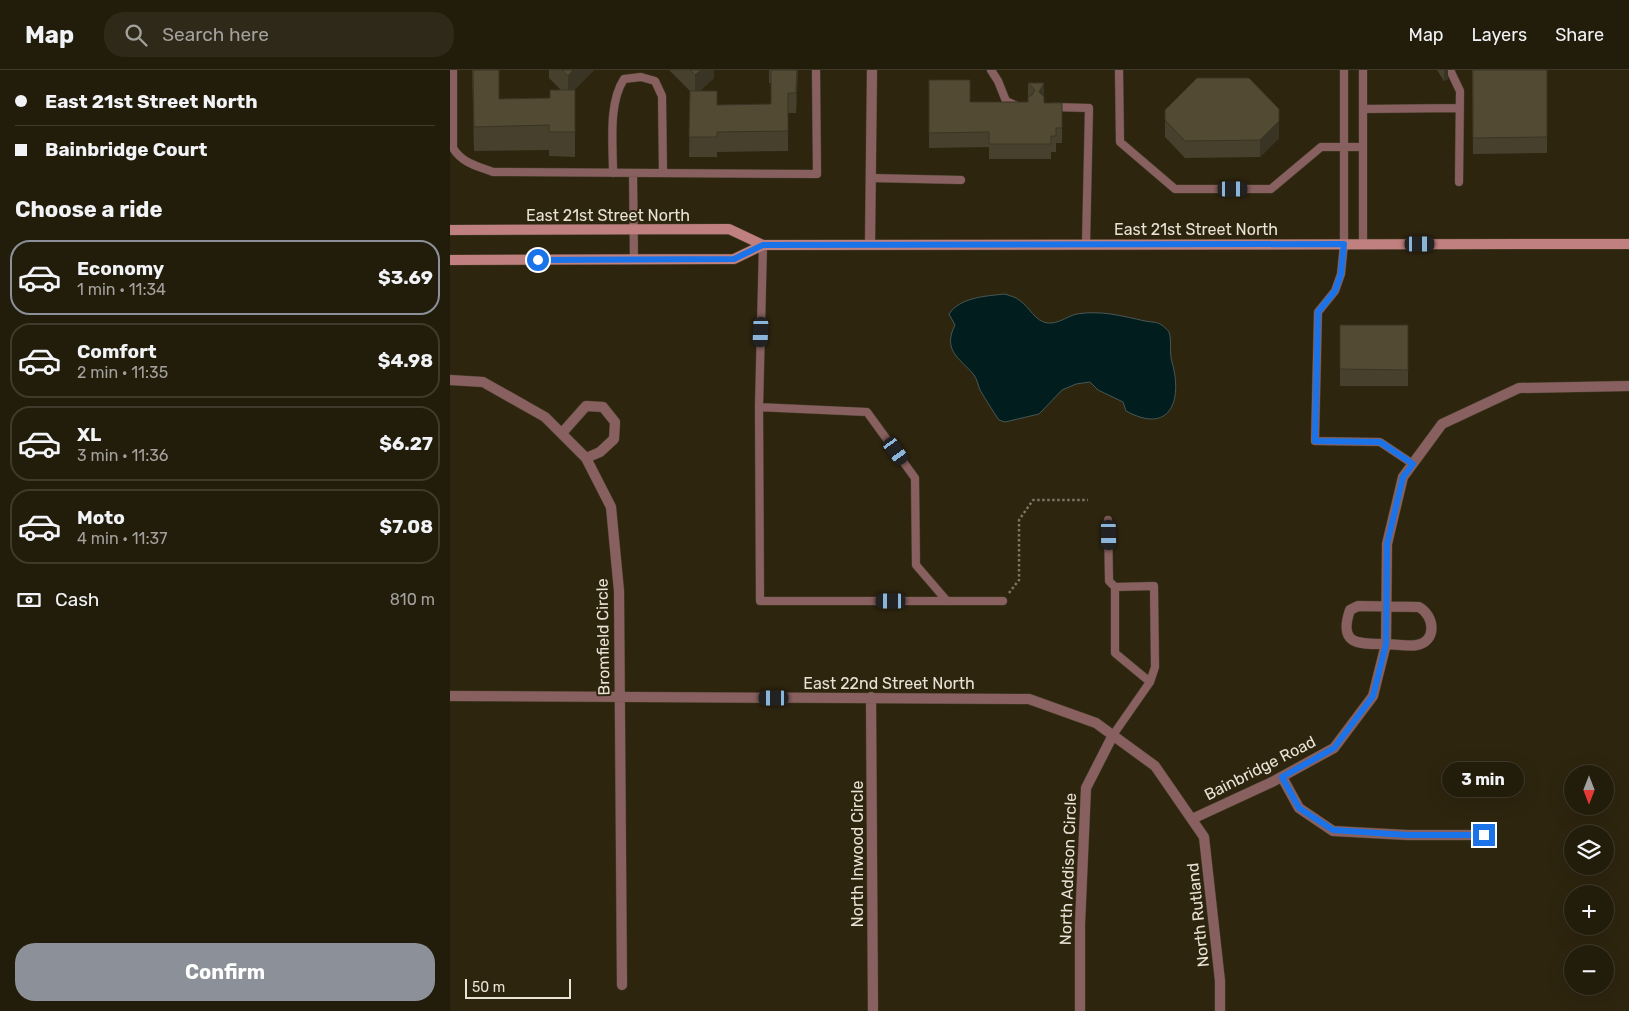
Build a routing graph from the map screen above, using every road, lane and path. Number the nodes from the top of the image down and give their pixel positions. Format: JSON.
{"nodes":[{"id":1,"x":453,"y":70,"type":"edge"},
{"id":2,"x":816,"y":70,"type":"edge"},
{"id":3,"x":872,"y":70,"type":"edge"},
{"id":4,"x":990,"y":70,"type":"edge"},
{"id":5,"x":1119,"y":70,"type":"edge"},
{"id":6,"x":1344,"y":70,"type":"edge"},
{"id":7,"x":1363,"y":70,"type":"edge"},
{"id":8,"x":1450,"y":70,"type":"edge"},
{"id":9,"x":1023,"y":106,"type":"edge"},
{"id":10,"x":1045,"y":107,"type":"edge"},
{"id":11,"x":1460,"y":108,"type":"junction"},
{"id":12,"x":1363,"y":109,"type":"junction"},
{"id":13,"x":1344,"y":147,"type":"junction"},
{"id":14,"x":1363,"y":147,"type":"junction"},
{"id":15,"x":613,"y":173,"type":"junction"},
{"id":16,"x":633,"y":173,"type":"junction"},
{"id":17,"x":663,"y":173,"type":"junction"},
{"id":18,"x":871,"y":178,"type":"junction"},
{"id":19,"x":961,"y":180,"type":"dead end"},
{"id":20,"x":1460,"y":182,"type":"dead end"},
{"id":21,"x":450,"y":230,"type":"edge"},
{"id":22,"x":634,"y":230,"type":"junction"},
{"id":23,"x":870,"y":244,"type":"junction"},
{"id":24,"x":1086,"y":244,"type":"junction"},
{"id":25,"x":1344,"y":244,"type":"junction"},
{"id":26,"x":1363,"y":244,"type":"junction"},
{"id":27,"x":1629,"y":244,"type":"edge"},
{"id":28,"x":763,"y":245,"type":"junction"},
{"id":29,"x":450,"y":260,"type":"edge"},
{"id":30,"x":634,"y":260,"type":"junction"},
{"id":31,"x":450,"y":380,"type":"edge"},
{"id":32,"x":1629,"y":386,"type":"edge"},
{"id":33,"x":759,"y":407,"type":"junction"},
{"id":34,"x":562,"y":433,"type":"junction"},
{"id":35,"x":586,"y":458,"type":"junction"},
{"id":36,"x":1413,"y":464,"type":"junction"},
{"id":37,"x":1088,"y":500,"type":"dead end"},
{"id":38,"x":1108,"y":520,"type":"dead end"},
{"id":39,"x":1115,"y":587,"type":"junction"},
{"id":40,"x":947,"y":601,"type":"junction"},
{"id":41,"x":1003,"y":601,"type":"joint"},
{"id":42,"x":1386,"y":607,"type":"junction"},
{"id":43,"x":1386,"y":644,"type":"junction"},
{"id":44,"x":1150,"y":682,"type":"junction"},
{"id":45,"x":450,"y":696,"type":"edge"},
{"id":46,"x":871,"y":697,"type":"junction"},
{"id":47,"x":620,"y":698,"type":"junction"},
{"id":48,"x":1113,"y":736,"type":"junction"},
{"id":49,"x":1282,"y":777,"type":"junction"},
{"id":50,"x":1192,"y":819,"type":"junction"},
{"id":51,"x":1484,"y":835,"type":"dead end"},
{"id":52,"x":622,"y":985,"type":"dead end"},
{"id":53,"x":872,"y":1011,"type":"edge"},
{"id":54,"x":1080,"y":1011,"type":"edge"},
{"id":55,"x":1220,"y":1011,"type":"edge"}],
"edges":[{"from":1,"to":15,"type":"lane"},
{"from":2,"to":17,"type":"lane"},
{"from":3,"to":18,"type":"street"},
{"from":4,"to":9,"type":"lane"},
{"from":5,"to":13,"type":"lane"},
{"from":6,"to":13,"type":"lane"},
{"from":7,"to":12,"type":"lane"},
{"from":8,"to":11,"type":"lane"},
{"from":10,"to":24,"type":"lane"},
{"from":11,"to":12,"type":"lane"},
{"from":11,"to":20,"type":"lane"},
{"from":12,"to":14,"type":"lane"},
{"from":13,"to":14,"type":"lane"},
{"from":13,"to":25,"type":"lane"},
{"from":14,"to":26,"type":"lane"},
{"from":15,"to":16,"type":"lane"},
{"from":15,"to":17,"type":"lane"},
{"from":16,"to":17,"type":"lane"},
{"from":16,"to":22,"type":"lane"},
{"from":18,"to":19,"type":"lane"},
{"from":18,"to":23,"type":"street"},
{"from":21,"to":22,"type":"main road","name":"East 21st Street North"},
{"from":22,"to":28,"type":"main road","name":"East 21st Street North"},
{"from":22,"to":30,"type":"lane"},
{"from":23,"to":24,"type":"main road","name":"East 21st Street North"},
{"from":23,"to":28,"type":"main road","name":"East 21st Street North"},
{"from":24,"to":25,"type":"main road","name":"East 21st Street North"},
{"from":25,"to":26,"type":"main road","name":"East 21st Street North"},
{"from":25,"to":36,"type":"lane"},
{"from":26,"to":27,"type":"main road","name":"East 21st Street North"},
{"from":28,"to":30,"type":"main road","name":"East 21st Street North"},
{"from":28,"to":33,"type":"lane"},
{"from":29,"to":30,"type":"main road","name":"East 21st Street North"},
{"from":31,"to":34,"type":"street","name":"Bromfield Circle"},
{"from":32,"to":36,"type":"street","name":"Bainbridge Road"},
{"from":33,"to":40,"type":"lane"},
{"from":33,"to":40,"type":"lane"},
{"from":34,"to":35,"type":"street","name":"Bromfield Circle"},
{"from":34,"to":35,"type":"street"},
{"from":35,"to":47,"type":"street","name":"Bromfield Circle"},
{"from":36,"to":42,"type":"street","name":"Bainbridge Road"},
{"from":37,"to":41,"type":"path"},
{"from":38,"to":39,"type":"lane"},
{"from":39,"to":44,"type":"lane"},
{"from":39,"to":44,"type":"lane"},
{"from":40,"to":41,"type":"lane"},
{"from":42,"to":43,"type":"street","name":"Bainbridge Road"},
{"from":42,"to":43,"type":"street"},
{"from":42,"to":43,"type":"street"},
{"from":43,"to":49,"type":"street","name":"Bainbridge Road"},
{"from":44,"to":48,"type":"lane"},
{"from":45,"to":47,"type":"street","name":"East 22nd Street North"},
{"from":46,"to":47,"type":"street","name":"East 22nd Street North"},
{"from":46,"to":48,"type":"street","name":"East 22nd Street North"},
{"from":46,"to":53,"type":"street","name":"North Inwood Circle"},
{"from":47,"to":52,"type":"street","name":"Bromfield Circle"},
{"from":48,"to":50,"type":"street","name":"East 22nd Street North"},
{"from":48,"to":54,"type":"street","name":"North Addison Circle"},
{"from":49,"to":50,"type":"street","name":"Bainbridge Road"},
{"from":49,"to":51,"type":"street"},
{"from":50,"to":55,"type":"street","name":"North Rutland"}]}
